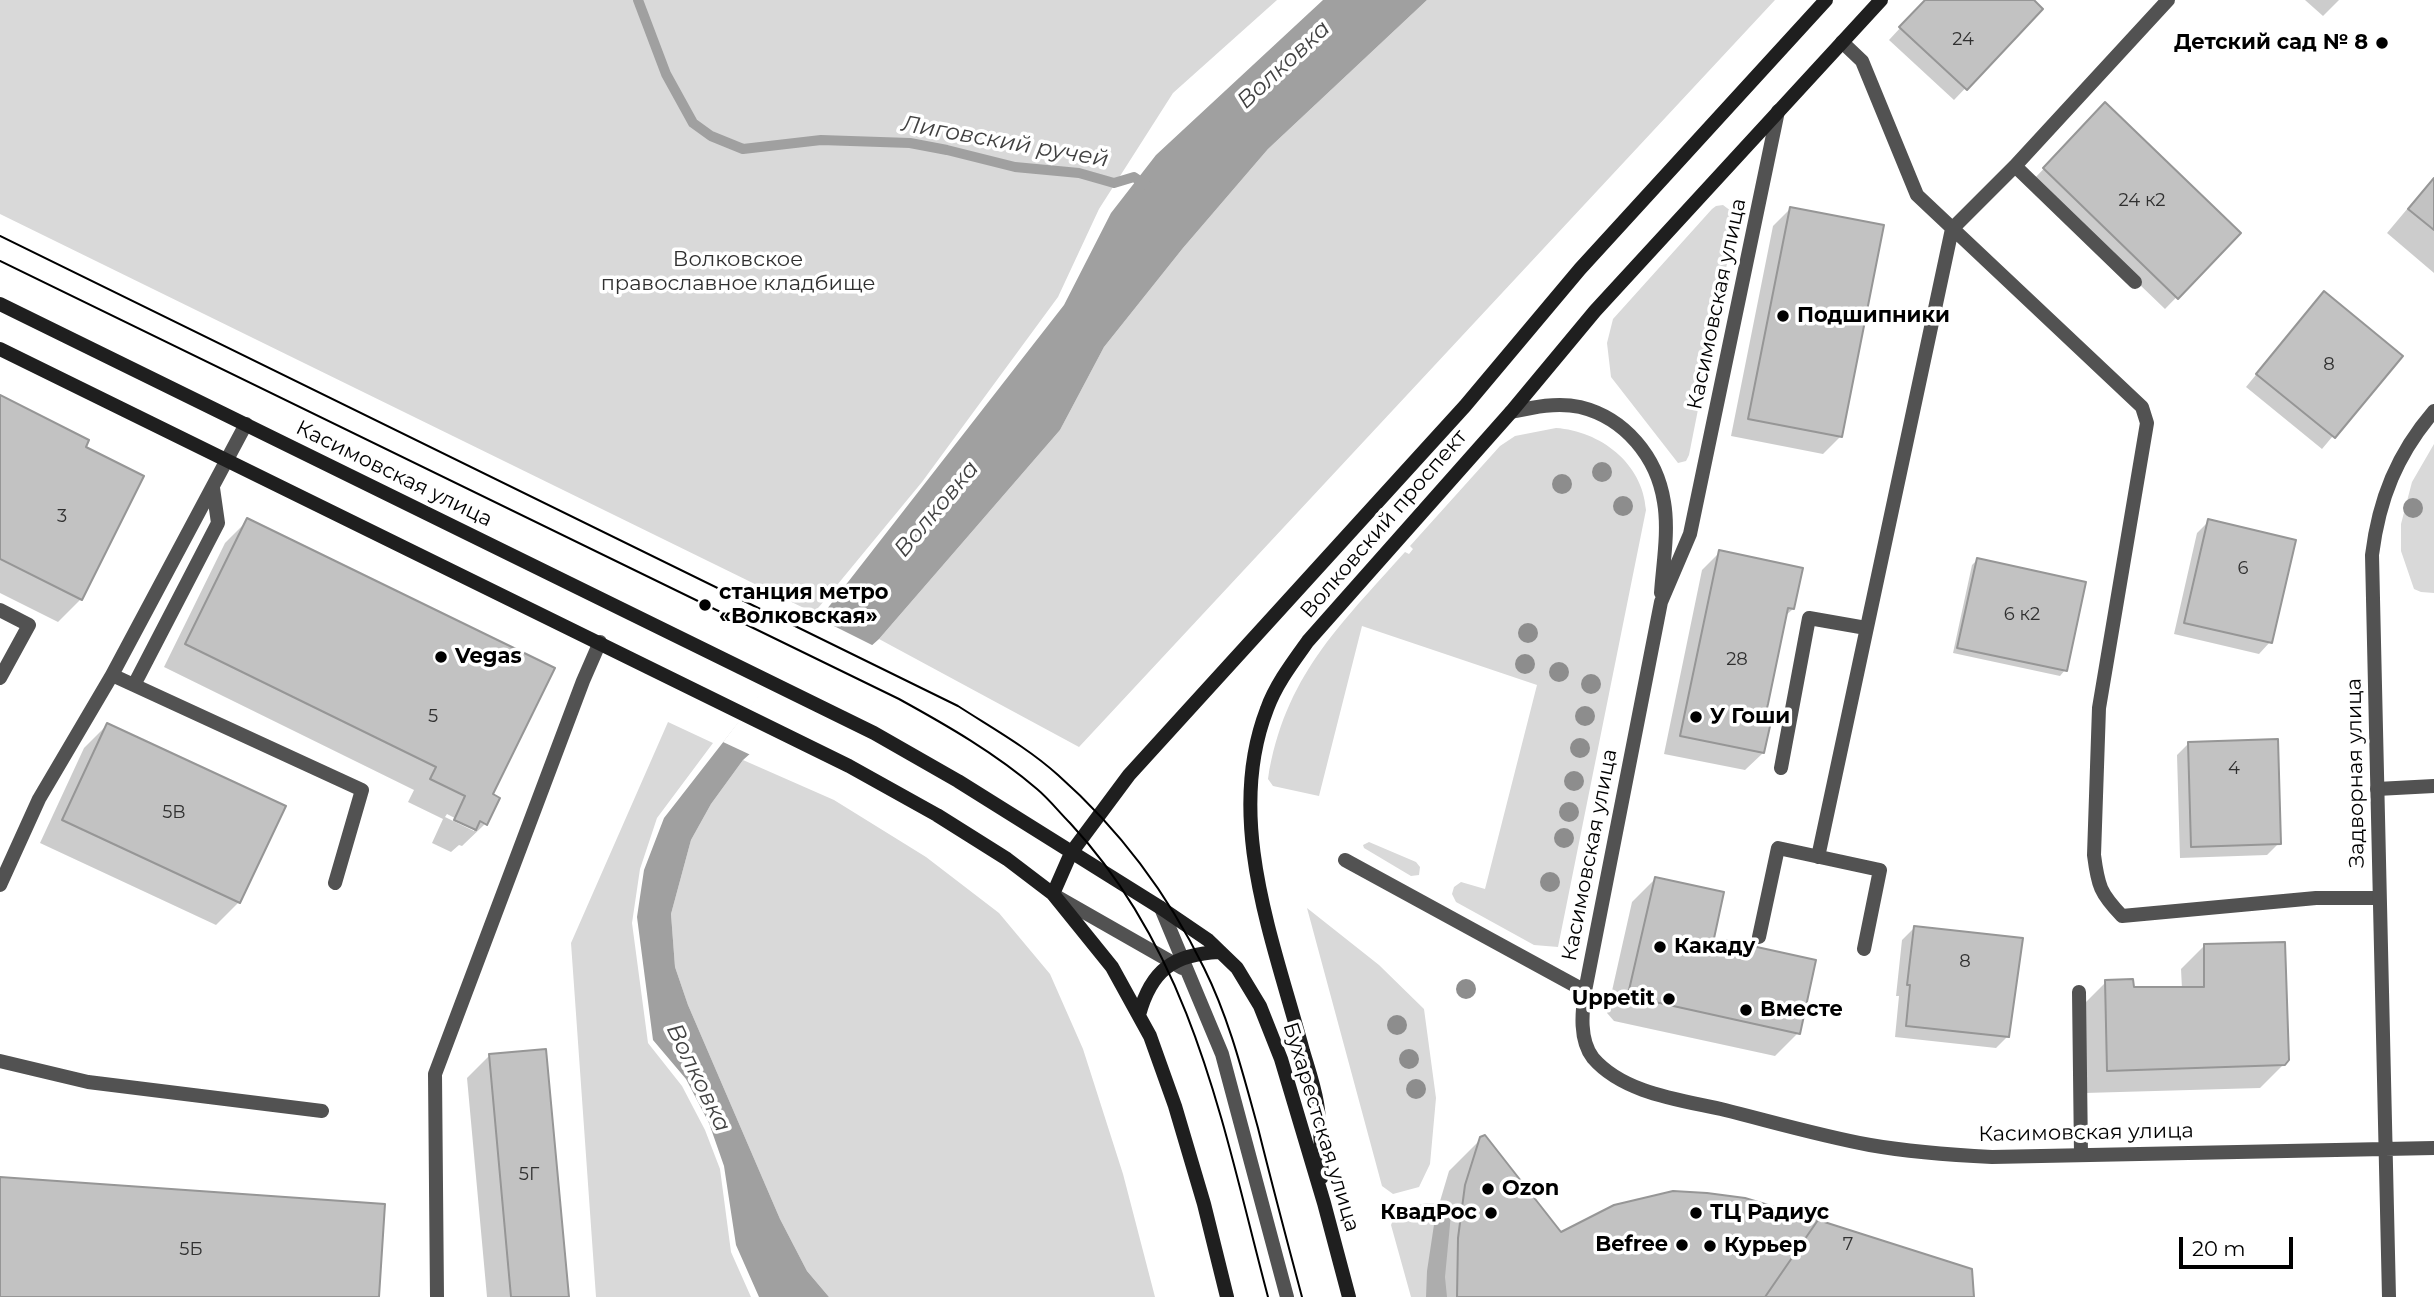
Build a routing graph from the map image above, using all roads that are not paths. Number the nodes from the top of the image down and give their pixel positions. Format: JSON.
{"nodes":[{"id":1,"x":1826,"y":0,"type":"edge"},
{"id":2,"x":1881,"y":0,"type":"edge"},
{"id":3,"x":2168,"y":0,"type":"edge"},
{"id":4,"x":1842,"y":42,"type":"junction"},
{"id":5,"x":1778,"y":111,"type":"junction"},
{"id":6,"x":2015,"y":166,"type":"junction"},
{"id":7,"x":1952,"y":229,"type":"junction"},
{"id":8,"x":2135,"y":282,"type":"dead end"},
{"id":9,"x":0,"y":303,"type":"edge"},
{"id":10,"x":0,"y":349,"type":"edge"},
{"id":11,"x":2434,"y":411,"type":"edge"},
{"id":12,"x":1511,"y":412,"type":"junction"},
{"id":13,"x":246,"y":425,"type":"junction"},
{"id":14,"x":228,"y":460,"type":"junction"},
{"id":15,"x":213,"y":488,"type":"junction"},
{"id":16,"x":1661,"y":602,"type":"junction"},
{"id":17,"x":0,"y":610,"type":"edge"},
{"id":18,"x":1866,"y":628,"type":"junction"},
{"id":19,"x":600,"y":642,"type":"junction"},
{"id":20,"x":112,"y":675,"type":"junction"},
{"id":21,"x":0,"y":678,"type":"edge"},
{"id":22,"x":134,"y":685,"type":"junction"},
{"id":23,"x":1782,"y":768,"type":"dead end"},
{"id":24,"x":2434,"y":786,"type":"edge"},
{"id":25,"x":2377,"y":789,"type":"junction"},
{"id":26,"x":1071,"y":853,"type":"junction"},
{"id":27,"x":1818,"y":857,"type":"junction"},
{"id":28,"x":1345,"y":860,"type":"dead end"},
{"id":29,"x":335,"y":883,"type":"dead end"},
{"id":30,"x":0,"y":884,"type":"edge"},
{"id":31,"x":1053,"y":894,"type":"junction"},
{"id":32,"x":2379,"y":898,"type":"junction"},
{"id":33,"x":1161,"y":908,"type":"junction"},
{"id":34,"x":1759,"y":937,"type":"dead end"},
{"id":35,"x":1864,"y":949,"type":"dead end"},
{"id":36,"x":1219,"y":952,"type":"junction"},
{"id":37,"x":1181,"y":963,"type":"junction"},
{"id":38,"x":1585,"y":991,"type":"junction"},
{"id":39,"x":2079,"y":992,"type":"dead end"},
{"id":40,"x":1139,"y":1014,"type":"junction"},
{"id":41,"x":0,"y":1061,"type":"edge"},
{"id":42,"x":322,"y":1111,"type":"dead end"},
{"id":43,"x":2434,"y":1148,"type":"edge"},
{"id":44,"x":2385,"y":1149,"type":"junction"},
{"id":45,"x":2081,"y":1155,"type":"junction"},
{"id":46,"x":1324,"y":1203,"type":"junction"},
{"id":47,"x":438,"y":1297,"type":"edge"},
{"id":48,"x":1227,"y":1297,"type":"edge"},
{"id":49,"x":1287,"y":1297,"type":"edge"},
{"id":50,"x":1349,"y":1297,"type":"edge"},
{"id":51,"x":2389,"y":1297,"type":"edge"}],
"edges":[{"from":1,"to":26,"type":"main road","name":"Волковский проспект"},
{"from":2,"to":4,"type":"main road","name":"Волковский проспект"},
{"from":3,"to":6,"type":"street"},
{"from":4,"to":5,"type":"main road","name":"Волковский проспект"},
{"from":4,"to":7,"type":"street"},
{"from":5,"to":12,"type":"main road","name":"Волковский проспект"},
{"from":5,"to":16,"type":"street","name":"Касимовская улица"},
{"from":6,"to":7,"type":"street"},
{"from":6,"to":8,"type":"street"},
{"from":7,"to":18,"type":"street"},
{"from":7,"to":32,"type":"street"},
{"from":9,"to":13,"type":"main road","name":"Касимовская улица"},
{"from":10,"to":14,"type":"main road"},
{"from":11,"to":25,"type":"street","name":"Задворная улица"},
{"from":12,"to":16,"type":"street"},
{"from":12,"to":46,"type":"main road","name":"Волковский проспект"},
{"from":13,"to":14,"type":"street"},
{"from":13,"to":26,"type":"main road","name":"Касимовская улица"},
{"from":14,"to":15,"type":"street"},
{"from":14,"to":19,"type":"main road"},
{"from":15,"to":20,"type":"street"},
{"from":15,"to":22,"type":"street"},
{"from":16,"to":38,"type":"street","name":"Касимовская улица"},
{"from":17,"to":21,"type":"street"},
{"from":18,"to":23,"type":"street"},
{"from":18,"to":27,"type":"street"},
{"from":19,"to":31,"type":"main road"},
{"from":19,"to":47,"type":"street"},
{"from":20,"to":22,"type":"street"},
{"from":20,"to":30,"type":"street"},
{"from":22,"to":29,"type":"street"},
{"from":24,"to":25,"type":"street"},
{"from":25,"to":32,"type":"street","name":"Задворная улица"},
{"from":26,"to":31,"type":"main road","name":"Волковский проспект"},
{"from":26,"to":33,"type":"main road","name":"Бухарестская улица"},
{"from":27,"to":34,"type":"street"},
{"from":27,"to":35,"type":"street"},
{"from":28,"to":38,"type":"street"},
{"from":31,"to":37,"type":"street"},
{"from":31,"to":40,"type":"main road"},
{"from":32,"to":44,"type":"street","name":"Задворная улица"},
{"from":33,"to":36,"type":"main road","name":"Бухарестская улица"},
{"from":33,"to":37,"type":"street"},
{"from":36,"to":37,"type":"main road"},
{"from":36,"to":46,"type":"main road","name":"Бухарестская улица"},
{"from":37,"to":40,"type":"main road"},
{"from":37,"to":49,"type":"street"},
{"from":38,"to":45,"type":"street","name":"Касимовская улица"},
{"from":39,"to":45,"type":"street"},
{"from":40,"to":48,"type":"main road"},
{"from":41,"to":42,"type":"street"},
{"from":43,"to":44,"type":"street","name":"Касимовская улица"},
{"from":44,"to":45,"type":"street","name":"Касимовская улица"},
{"from":44,"to":51,"type":"street","name":"Задворная улица"},
{"from":46,"to":50,"type":"main road","name":"Бухарестская улица"}]}
